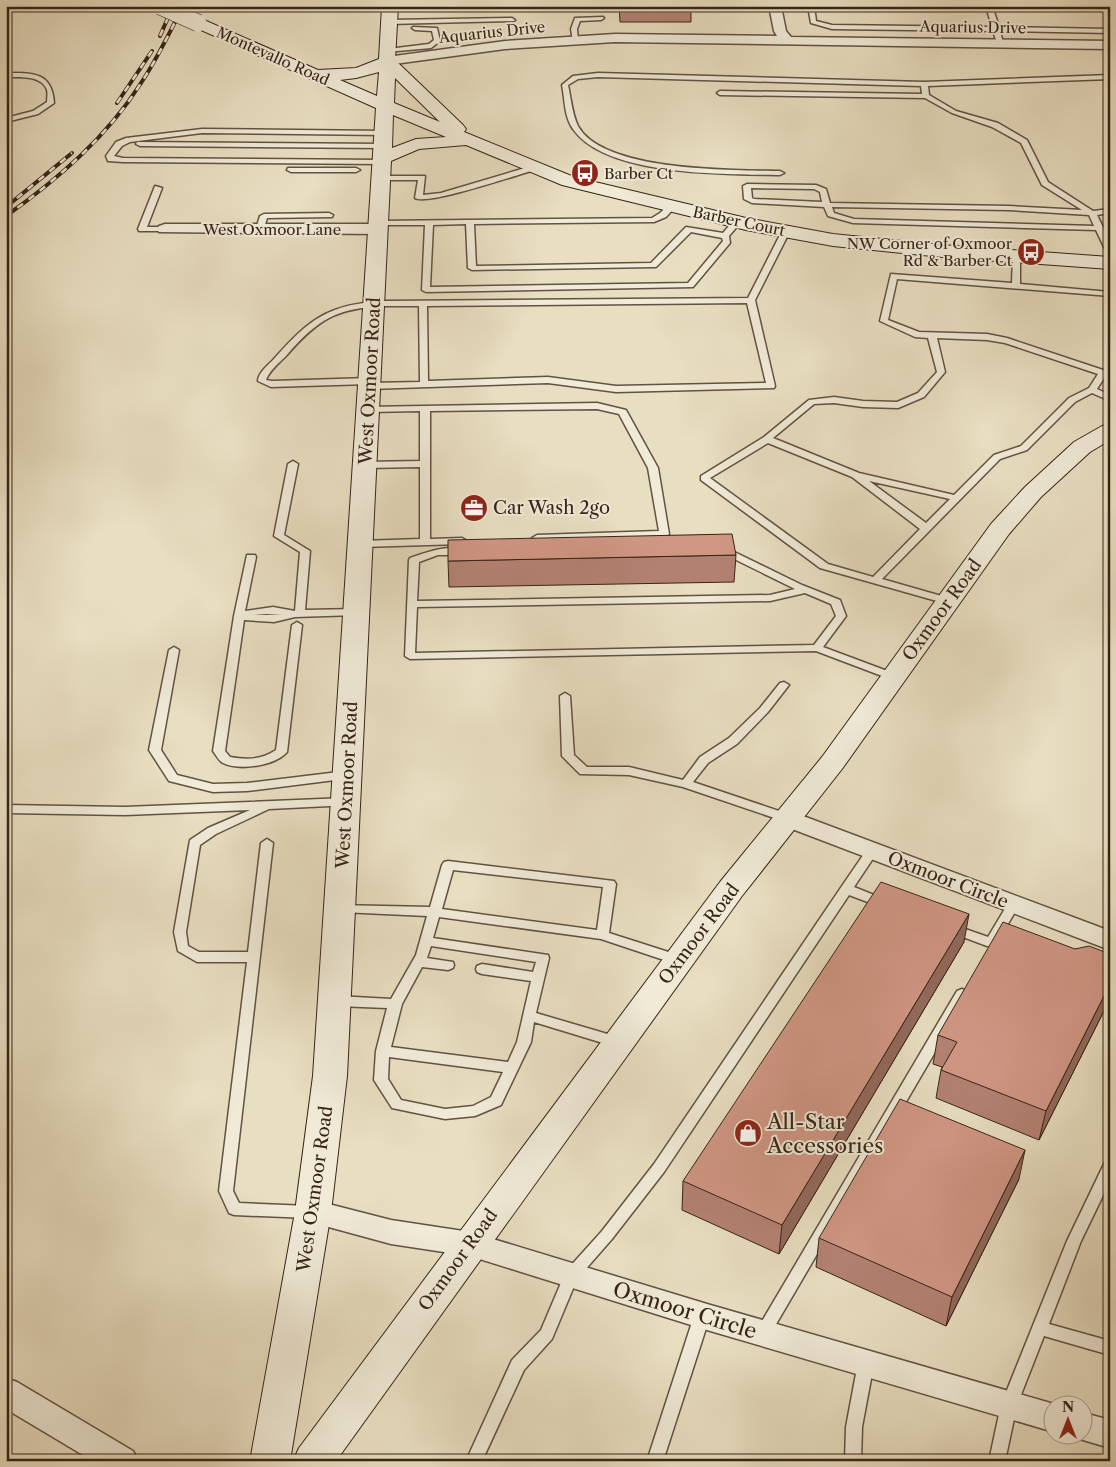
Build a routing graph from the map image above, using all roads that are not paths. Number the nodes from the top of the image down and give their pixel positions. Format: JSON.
{"nodes":[{"id":1,"x":160,"y":6,"type":"edge"},
{"id":2,"x":359,"y":6,"type":"edge"},
{"id":3,"x":775,"y":6,"type":"edge"},
{"id":4,"x":811,"y":6,"type":"edge"},
{"id":5,"x":989,"y":6,"type":"edge"},
{"id":6,"x":389,"y":16,"type":"edge"},
{"id":7,"x":601,"y":18,"type":"dead end"},
{"id":8,"x":512,"y":20,"type":"dead end"},
{"id":9,"x":996,"y":30,"type":"junction"},
{"id":10,"x":1110,"y":31,"type":"edge"},
{"id":11,"x":575,"y":40,"type":"junction"},
{"id":12,"x":787,"y":40,"type":"junction"},
{"id":13,"x":1000,"y":43,"type":"junction"},
{"id":14,"x":1110,"y":45,"type":"edge"},
{"id":15,"x":388,"y":56,"type":"junction"},
{"id":16,"x":313,"y":74,"type":"junction"},
{"id":17,"x":6,"y":75,"type":"edge"},
{"id":18,"x":1110,"y":77,"type":"edge"},
{"id":19,"x":330,"y":81,"type":"junction"},
{"id":20,"x":924,"y":84,"type":"junction"},
{"id":21,"x":720,"y":93,"type":"dead end"},
{"id":22,"x":926,"y":96,"type":"junction"},
{"id":23,"x":386,"y":106,"type":"junction"},
{"id":24,"x":6,"y":120,"type":"edge"},
{"id":25,"x":358,"y":133,"type":"junction"},
{"id":26,"x":472,"y":141,"type":"junction"},
{"id":27,"x":119,"y":144,"type":"junction"},
{"id":28,"x":356,"y":146,"type":"junction"},
{"id":29,"x":383,"y":158,"type":"junction"},
{"id":30,"x":355,"y":162,"type":"junction"},
{"id":31,"x":535,"y":167,"type":"junction"},
{"id":32,"x":291,"y":170,"type":"dead end"},
{"id":33,"x":780,"y":173,"type":"dead end"},
{"id":34,"x":158,"y":188,"type":"dead end"},
{"id":35,"x":827,"y":205,"type":"junction"},
{"id":36,"x":331,"y":206,"type":"dead end"},
{"id":37,"x":672,"y":206,"type":"junction"},
{"id":38,"x":1110,"y":211,"type":"edge"},
{"id":39,"x":1092,"y":214,"type":"junction"},
{"id":40,"x":328,"y":222,"type":"junction"},
{"id":41,"x":430,"y":222,"type":"junction"},
{"id":42,"x":470,"y":222,"type":"junction"},
{"id":43,"x":379,"y":226,"type":"junction"},
{"id":44,"x":1099,"y":228,"type":"junction"},
{"id":45,"x":165,"y":229,"type":"joint"},
{"id":46,"x":731,"y":229,"type":"junction"},
{"id":47,"x":786,"y":231,"type":"junction"},
{"id":48,"x":1110,"y":251,"type":"edge"},
{"id":49,"x":1016,"y":257,"type":"junction"},
{"id":50,"x":1110,"y":263,"type":"edge"},
{"id":51,"x":1016,"y":286,"type":"junction"},
{"id":52,"x":1110,"y":294,"type":"edge"},
{"id":53,"x":751,"y":300,"type":"junction"},
{"id":54,"x":375,"y":304,"type":"junction"},
{"id":55,"x":422,"y":304,"type":"junction"},
{"id":56,"x":932,"y":336,"type":"junction"},
{"id":57,"x":1106,"y":371,"type":"edge"},
{"id":58,"x":424,"y":385,"type":"junction"},
{"id":59,"x":1092,"y":390,"type":"junction"},
{"id":60,"x":370,"y":392,"type":"junction"},
{"id":61,"x":1110,"y":398,"type":"edge"},
{"id":62,"x":425,"y":408,"type":"junction"},
{"id":63,"x":1110,"y":430,"type":"edge"},
{"id":64,"x":767,"y":439,"type":"junction"},
{"id":65,"x":293,"y":464,"type":"dead end"},
{"id":66,"x":425,"y":464,"type":"junction"},
{"id":67,"x":366,"y":465,"type":"junction"},
{"id":68,"x":855,"y":475,"type":"junction"},
{"id":69,"x":957,"y":498,"type":"junction"},
{"id":70,"x":926,"y":529,"type":"junction"},
{"id":71,"x":530,"y":538,"type":"edge"},
{"id":72,"x":472,"y":541,"type":"edge"},
{"id":73,"x":425,"y":542,"type":"junction"},
{"id":74,"x":361,"y":544,"type":"junction"},
{"id":75,"x":711,"y":548,"type":"edge"},
{"id":76,"x":476,"y":552,"type":"edge"},
{"id":77,"x":250,"y":558,"type":"dead end"},
{"id":78,"x":875,"y":580,"type":"junction"},
{"id":79,"x":806,"y":590,"type":"junction"},
{"id":80,"x":948,"y":601,"type":"junction"},
{"id":81,"x":412,"y":604,"type":"junction"},
{"id":82,"x":357,"y":612,"type":"junction"},
{"id":83,"x":296,"y":614,"type":"junction"},
{"id":84,"x":240,"y":616,"type":"junction"},
{"id":85,"x":297,"y":625,"type":"dead end"},
{"id":86,"x":817,"y":648,"type":"junction"},
{"id":87,"x":174,"y":650,"type":"dead end"},
{"id":88,"x":894,"y":677,"type":"junction"},
{"id":89,"x":784,"y":685,"type":"dead end"},
{"id":90,"x":564,"y":696,"type":"dead end"},
{"id":91,"x":347,"y":774,"type":"junction"},
{"id":92,"x":686,"y":784,"type":"junction"},
{"id":93,"x":212,"y":788,"type":"junction"},
{"id":94,"x":346,"y":802,"type":"junction"},
{"id":95,"x":271,"y":805,"type":"junction"},
{"id":96,"x":203,"y":808,"type":"junction"},
{"id":97,"x":6,"y":809,"type":"edge"},
{"id":98,"x":787,"y":818,"type":"junction"},
{"id":99,"x":267,"y":843,"type":"dead end"},
{"id":100,"x":872,"y":851,"type":"junction"},
{"id":101,"x":846,"y":889,"type":"junction"},
{"id":102,"x":1013,"y":905,"type":"junction"},
{"id":103,"x":340,"y":908,"type":"junction"},
{"id":104,"x":901,"y":910,"type":"edge"},
{"id":105,"x":435,"y":912,"type":"junction"},
{"id":106,"x":937,"y":923,"type":"edge"},
{"id":107,"x":602,"y":935,"type":"junction"},
{"id":108,"x":426,"y":941,"type":"junction"},
{"id":109,"x":1110,"y":941,"type":"edge"},
{"id":110,"x":254,"y":957,"type":"junction"},
{"id":111,"x":679,"y":960,"type":"junction"},
{"id":112,"x":418,"y":962,"type":"junction"},
{"id":113,"x":448,"y":965,"type":"dead end"},
{"id":114,"x":482,"y":969,"type":"dead end"},
{"id":115,"x":539,"y":977,"type":"junction"},
{"id":116,"x":966,"y":986,"type":"edge"},
{"id":117,"x":334,"y":1001,"type":"junction"},
{"id":118,"x":396,"y":1004,"type":"junction"},
{"id":119,"x":529,"y":1016,"type":"junction"},
{"id":120,"x":618,"y":1043,"type":"junction"},
{"id":121,"x":383,"y":1051,"type":"junction"},
{"id":122,"x":512,"y":1068,"type":"junction"},
{"id":123,"x":1110,"y":1166,"type":"edge"},
{"id":124,"x":314,"y":1212,"type":"junction"},
{"id":125,"x":470,"y":1244,"type":"junction"},
{"id":126,"x":571,"y":1275,"type":"junction"},
{"id":127,"x":702,"y":1316,"type":"junction"},
{"id":128,"x":1040,"y":1328,"type":"junction"},
{"id":129,"x":763,"y":1333,"type":"junction"},
{"id":130,"x":1110,"y":1348,"type":"edge"},
{"id":131,"x":866,"y":1363,"type":"junction"},
{"id":132,"x":6,"y":1392,"type":"edge"},
{"id":133,"x":1009,"y":1405,"type":"junction"},
{"id":134,"x":1044,"y":1415,"type":"edge"},
{"id":135,"x":1094,"y":1429,"type":"edge"},
{"id":136,"x":1110,"y":1434,"type":"edge"},
{"id":137,"x":122,"y":1461,"type":"edge"},
{"id":138,"x":270,"y":1461,"type":"edge"},
{"id":139,"x":312,"y":1461,"type":"edge"},
{"id":140,"x":474,"y":1461,"type":"edge"},
{"id":141,"x":655,"y":1461,"type":"edge"},
{"id":142,"x":853,"y":1461,"type":"edge"},
{"id":143,"x":997,"y":1461,"type":"edge"}],
"edges":[{"from":1,"to":16,"type":"main road","name":"Montevallo Road","bridge":true},
{"from":2,"to":6,"type":"lane"},
{"from":3,"to":12,"type":"street"},
{"from":4,"to":9,"type":"lane"},
{"from":5,"to":9,"type":"lane"},
{"from":6,"to":8,"type":"lane"},
{"from":6,"to":15,"type":"main road","name":"West Oxmoor Road"},
{"from":6,"to":15,"type":"lane"},
{"from":7,"to":11,"type":"lane"},
{"from":9,"to":10,"type":"lane"},
{"from":9,"to":13,"type":"lane"},
{"from":11,"to":12,"type":"street","name":"Aquarius Drive"},
{"from":11,"to":15,"type":"street","name":"Aquarius Drive"},
{"from":12,"to":13,"type":"street","name":"Aquarius Drive"},
{"from":13,"to":14,"type":"street","name":"Aquarius Drive"},
{"from":15,"to":16,"type":"main road"},
{"from":15,"to":23,"type":"main road","name":"West Oxmoor Road"},
{"from":15,"to":26,"type":"main road"},
{"from":16,"to":19,"type":"main road","name":"Montevallo Road"},
{"from":17,"to":24,"type":"lane"},
{"from":18,"to":20,"type":"lane"},
{"from":19,"to":23,"type":"main road","name":"Montevallo Road"},
{"from":19,"to":29,"type":"main road"},
{"from":20,"to":22,"type":"lane"},
{"from":20,"to":33,"type":"lane"},
{"from":21,"to":22,"type":"lane"},
{"from":22,"to":39,"type":"lane"},
{"from":23,"to":26,"type":"main road","name":"Barber Court"},
{"from":23,"to":29,"type":"main road","name":"West Oxmoor Road"},
{"from":25,"to":27,"type":"lane"},
{"from":25,"to":28,"type":"lane"},
{"from":25,"to":29,"type":"lane"},
{"from":26,"to":29,"type":"main road"},
{"from":26,"to":31,"type":"main road","name":"Barber Court"},
{"from":27,"to":28,"type":"lane"},
{"from":27,"to":30,"type":"lane"},
{"from":28,"to":29,"type":"lane"},
{"from":28,"to":30,"type":"lane"},
{"from":29,"to":30,"type":"lane"},
{"from":29,"to":31,"type":"lane"},
{"from":29,"to":32,"type":"lane"},
{"from":29,"to":43,"type":"main road","name":"West Oxmoor Road"},
{"from":31,"to":37,"type":"main road","name":"Barber Court"},
{"from":34,"to":45,"type":"lane"},
{"from":35,"to":35,"type":"lane"},
{"from":35,"to":39,"type":"lane"},
{"from":35,"to":44,"type":"lane"},
{"from":36,"to":40,"type":"lane"},
{"from":37,"to":42,"type":"lane"},
{"from":37,"to":46,"type":"main road","name":"Barber Court"},
{"from":38,"to":39,"type":"lane"},
{"from":39,"to":44,"type":"lane"},
{"from":40,"to":43,"type":"street","name":"West Oxmoor Lane"},
{"from":40,"to":45,"type":"street","name":"West Oxmoor Lane"},
{"from":41,"to":42,"type":"lane"},
{"from":41,"to":43,"type":"lane"},
{"from":41,"to":46,"type":"lane"},
{"from":42,"to":46,"type":"lane"},
{"from":43,"to":54,"type":"main road","name":"West Oxmoor Road"},
{"from":44,"to":48,"type":"lane"},
{"from":46,"to":47,"type":"main road","name":"Barber Court"},
{"from":47,"to":49,"type":"main road","name":"Barber Court"},
{"from":47,"to":53,"type":"lane"},
{"from":49,"to":50,"type":"main road","name":"Barber Court"},
{"from":49,"to":51,"type":"lane"},
{"from":51,"to":52,"type":"lane"},
{"from":51,"to":56,"type":"lane"},
{"from":53,"to":55,"type":"lane"},
{"from":53,"to":58,"type":"lane"},
{"from":54,"to":55,"type":"lane"},
{"from":54,"to":60,"type":"main road","name":"West Oxmoor Road"},
{"from":54,"to":60,"type":"lane"},
{"from":55,"to":58,"type":"lane"},
{"from":56,"to":57,"type":"lane"},
{"from":56,"to":64,"type":"lane"},
{"from":57,"to":59,"type":"lane"},
{"from":58,"to":60,"type":"lane"},
{"from":59,"to":61,"type":"lane"},
{"from":59,"to":69,"type":"lane"},
{"from":60,"to":62,"type":"lane"},
{"from":60,"to":67,"type":"main road","name":"West Oxmoor Road"},
{"from":62,"to":66,"type":"lane"},
{"from":62,"to":71,"type":"lane"},
{"from":63,"to":80,"type":"main road","name":"Oxmoor Road"},
{"from":64,"to":68,"type":"lane"},
{"from":64,"to":78,"type":"lane"},
{"from":65,"to":83,"type":"lane"},
{"from":66,"to":67,"type":"lane"},
{"from":66,"to":73,"type":"lane"},
{"from":67,"to":74,"type":"main road","name":"West Oxmoor Road"},
{"from":68,"to":69,"type":"lane"},
{"from":68,"to":70,"type":"lane"},
{"from":69,"to":70,"type":"lane"},
{"from":70,"to":78,"type":"lane"},
{"from":72,"to":73,"type":"lane"},
{"from":73,"to":74,"type":"lane"},
{"from":74,"to":82,"type":"main road","name":"West Oxmoor Road"},
{"from":75,"to":79,"type":"lane"},
{"from":76,"to":81,"type":"lane"},
{"from":77,"to":84,"type":"lane"},
{"from":78,"to":80,"type":"lane"},
{"from":79,"to":81,"type":"lane"},
{"from":79,"to":86,"type":"lane"},
{"from":80,"to":88,"type":"main road","name":"Oxmoor Road"},
{"from":81,"to":86,"type":"lane"},
{"from":82,"to":83,"type":"lane"},
{"from":82,"to":91,"type":"main road","name":"West Oxmoor Road"},
{"from":83,"to":84,"type":"lane"},
{"from":84,"to":85,"type":"lane"},
{"from":86,"to":88,"type":"lane"},
{"from":87,"to":93,"type":"lane"},
{"from":88,"to":98,"type":"main road","name":"Oxmoor Road"},
{"from":89,"to":92,"type":"lane"},
{"from":90,"to":92,"type":"lane"},
{"from":91,"to":93,"type":"lane"},
{"from":91,"to":94,"type":"main road","name":"West Oxmoor Road"},
{"from":92,"to":98,"type":"lane"},
{"from":93,"to":96,"type":"lane"},
{"from":94,"to":95,"type":"lane"},
{"from":94,"to":103,"type":"main road","name":"West Oxmoor Road"},
{"from":95,"to":96,"type":"lane"},
{"from":95,"to":110,"type":"lane"},
{"from":96,"to":97,"type":"lane"},
{"from":98,"to":100,"type":"street","name":"Oxmoor Circle"},
{"from":98,"to":111,"type":"main road","name":"Oxmoor Road"},
{"from":99,"to":110,"type":"lane"},
{"from":100,"to":101,"type":"lane"},
{"from":100,"to":102,"type":"street","name":"Oxmoor Circle"},
{"from":101,"to":104,"type":"lane"},
{"from":101,"to":126,"type":"lane"},
{"from":102,"to":106,"type":"lane"},
{"from":102,"to":109,"type":"street","name":"Oxmoor Circle"},
{"from":103,"to":105,"type":"lane"},
{"from":103,"to":117,"type":"main road","name":"West Oxmoor Road"},
{"from":105,"to":107,"type":"lane"},
{"from":105,"to":107,"type":"lane"},
{"from":105,"to":108,"type":"lane"},
{"from":107,"to":111,"type":"lane"},
{"from":108,"to":112,"type":"lane"},
{"from":108,"to":115,"type":"lane"},
{"from":110,"to":124,"type":"lane"},
{"from":111,"to":120,"type":"main road","name":"Oxmoor Road"},
{"from":112,"to":113,"type":"lane"},
{"from":112,"to":118,"type":"lane"},
{"from":114,"to":115,"type":"lane"},
{"from":115,"to":119,"type":"lane"},
{"from":116,"to":129,"type":"lane"},
{"from":117,"to":118,"type":"lane"},
{"from":117,"to":124,"type":"main road","name":"West Oxmoor Road"},
{"from":118,"to":121,"type":"lane"},
{"from":119,"to":120,"type":"lane"},
{"from":119,"to":122,"type":"lane"},
{"from":120,"to":125,"type":"main road","name":"Oxmoor Road"},
{"from":121,"to":122,"type":"lane"},
{"from":121,"to":122,"type":"lane"},
{"from":123,"to":128,"type":"lane"},
{"from":124,"to":125,"type":"street","name":"Oxmoor Circle"},
{"from":124,"to":138,"type":"main road","name":"West Oxmoor Road"},
{"from":125,"to":126,"type":"street","name":"Oxmoor Circle"},
{"from":125,"to":139,"type":"main road","name":"Oxmoor Road"},
{"from":126,"to":127,"type":"street","name":"Oxmoor Circle"},
{"from":126,"to":140,"type":"lane"},
{"from":127,"to":129,"type":"street","name":"Oxmoor Circle"},
{"from":127,"to":141,"type":"lane"},
{"from":128,"to":130,"type":"lane"},
{"from":128,"to":133,"type":"lane"},
{"from":129,"to":131,"type":"street","name":"Oxmoor Circle"},
{"from":131,"to":133,"type":"street","name":"Oxmoor Circle"},
{"from":131,"to":142,"type":"lane"},
{"from":132,"to":137,"type":"street"},
{"from":133,"to":134,"type":"street","name":"Oxmoor Circle"},
{"from":133,"to":143,"type":"lane"},
{"from":135,"to":136,"type":"street"}]}
